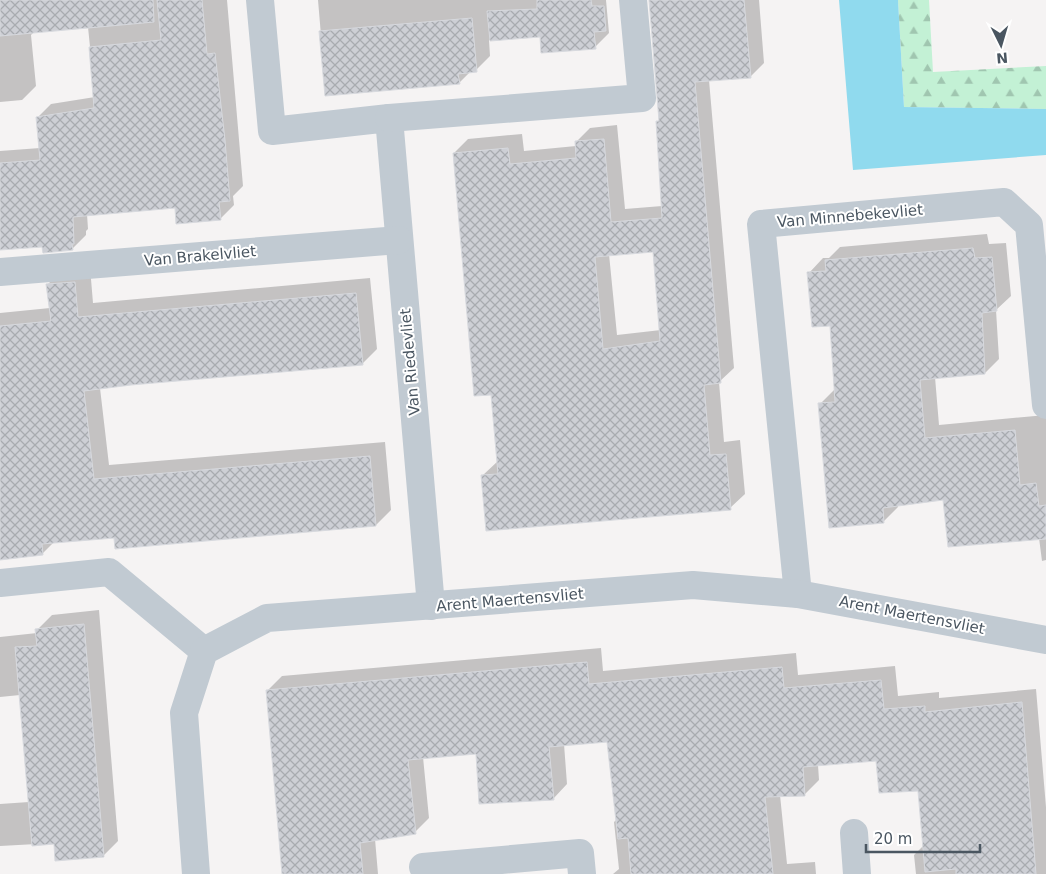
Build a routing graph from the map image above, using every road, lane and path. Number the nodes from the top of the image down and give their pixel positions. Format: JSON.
{"nodes":[{"id":1,"x":260,"y":0,"type":"edge"},
{"id":2,"x":633,"y":0,"type":"edge"},
{"id":3,"x":389,"y":118,"type":"junction"},
{"id":4,"x":399,"y":240,"type":"junction"},
{"id":5,"x":0,"y":272,"type":"edge"},
{"id":6,"x":1046,"y":405,"type":"edge"},
{"id":7,"x":0,"y":583,"type":"edge"},
{"id":8,"x":798,"y":594,"type":"junction"},
{"id":9,"x":431,"y":606,"type":"junction"},
{"id":10,"x":1046,"y":640,"type":"edge"},
{"id":11,"x":204,"y":651,"type":"junction"},
{"id":12,"x":854,"y":833,"type":"dead end"},
{"id":13,"x":423,"y":867,"type":"dead end"},
{"id":14,"x":196,"y":874,"type":"edge"},
{"id":15,"x":582,"y":874,"type":"edge"},
{"id":16,"x":856,"y":874,"type":"edge"}],
"edges":[{"from":1,"to":3,"type":"street"},
{"from":2,"to":3,"type":"street"},
{"from":3,"to":4,"type":"street","name":"Van Riedevliet"},
{"from":4,"to":5,"type":"street","name":"Van Brakelvliet"},
{"from":4,"to":9,"type":"street","name":"Van Riedevliet"},
{"from":6,"to":8,"type":"street","name":"Van Minnebekevliet"},
{"from":7,"to":11,"type":"street"},
{"from":8,"to":9,"type":"street","name":"Arent Maertensvliet"},
{"from":8,"to":10,"type":"street","name":"Arent Maertensvliet"},
{"from":9,"to":11,"type":"street","name":"Arent Maertensvliet"},
{"from":11,"to":14,"type":"street"},
{"from":12,"to":16,"type":"street"},
{"from":13,"to":15,"type":"street"}]}
